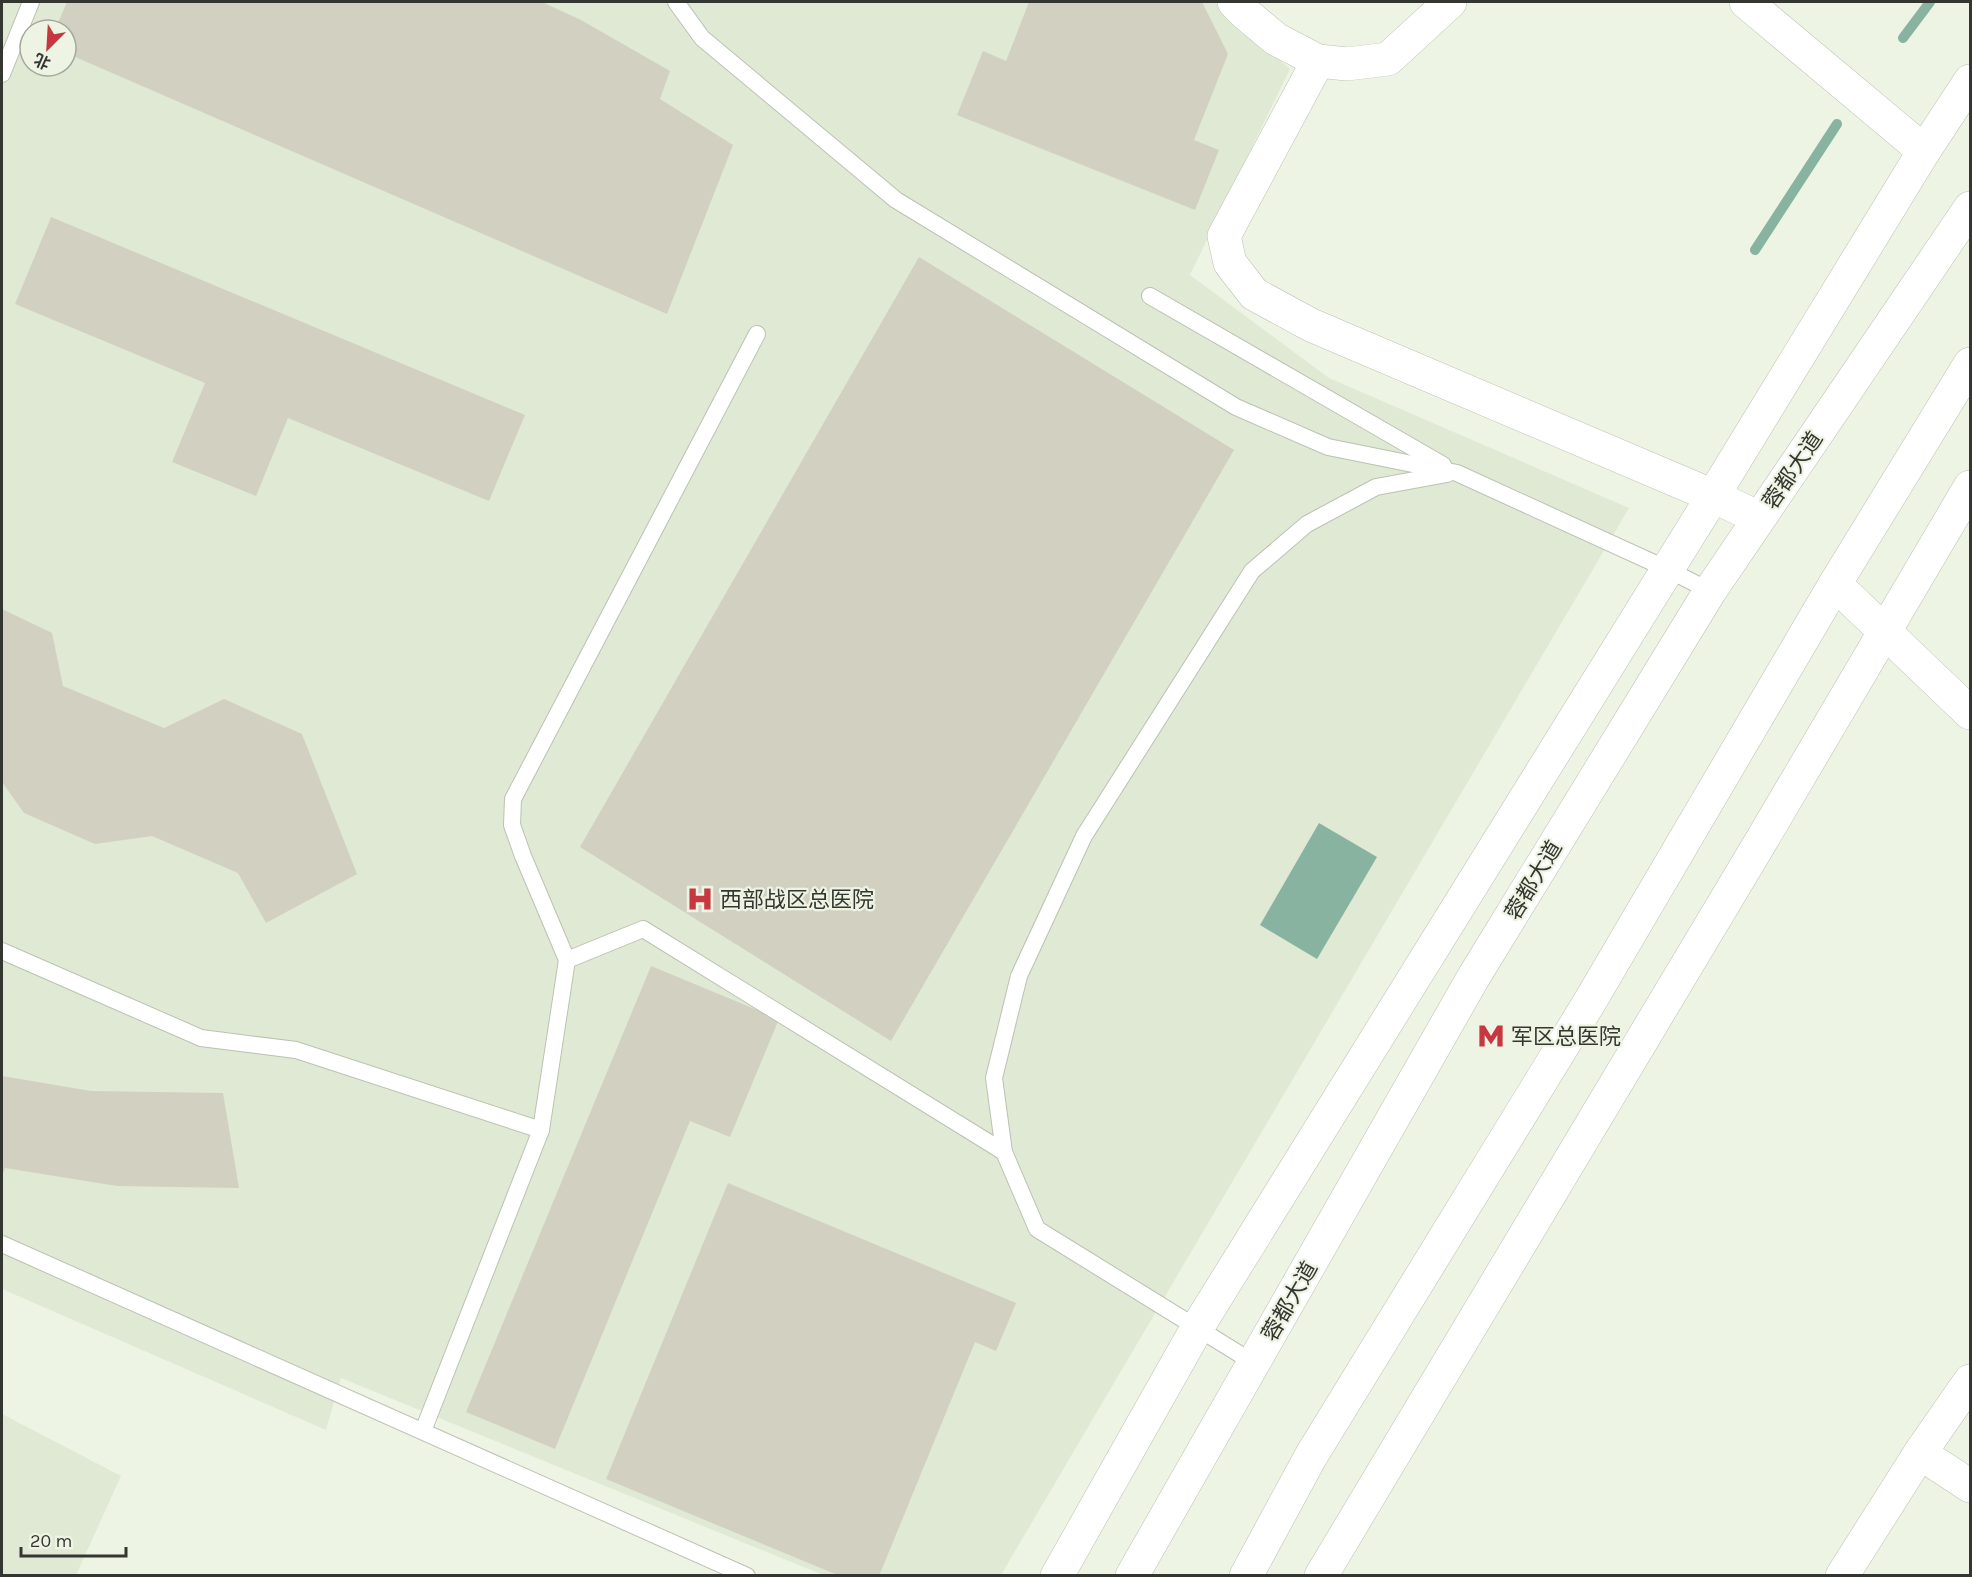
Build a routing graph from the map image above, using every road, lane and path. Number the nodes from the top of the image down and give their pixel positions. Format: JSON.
{"nodes":[{"id":1,"x":32,"y":2,"type":"edge"},
{"id":2,"x":676,"y":2,"type":"edge"},
{"id":3,"x":1234,"y":2,"type":"edge"},
{"id":4,"x":1450,"y":2,"type":"edge"},
{"id":5,"x":1746,"y":2,"type":"edge"},
{"id":6,"x":1318,"y":62,"type":"junction"},
{"id":7,"x":2,"y":74,"type":"edge"},
{"id":8,"x":1971,"y":81,"type":"edge"},
{"id":9,"x":1924,"y":151,"type":"junction"},
{"id":10,"x":1971,"y":208,"type":"edge"},
{"id":11,"x":1150,"y":296,"type":"dead end"},
{"id":12,"x":757,"y":334,"type":"dead end"},
{"id":13,"x":1971,"y":364,"type":"edge"},
{"id":14,"x":1457,"y":473,"type":"junction"},
{"id":15,"x":1971,"y":487,"type":"edge"},
{"id":16,"x":1713,"y":496,"type":"junction"},
{"id":17,"x":1759,"y":518,"type":"junction"},
{"id":18,"x":1667,"y":569,"type":"junction"},
{"id":19,"x":1835,"y":584,"type":"junction"},
{"id":20,"x":1710,"y":591,"type":"junction"},
{"id":21,"x":1885,"y":632,"type":"junction"},
{"id":22,"x":1971,"y":713,"type":"edge"},
{"id":23,"x":2,"y":951,"type":"edge"},
{"id":24,"x":567,"y":960,"type":"junction"},
{"id":25,"x":541,"y":1130,"type":"junction"},
{"id":26,"x":1004,"y":1152,"type":"junction"},
{"id":27,"x":2,"y":1244,"type":"edge"},
{"id":28,"x":1197,"y":1329,"type":"junction"},
{"id":29,"x":1254,"y":1363,"type":"junction"},
{"id":30,"x":1971,"y":1381,"type":"edge"},
{"id":31,"x":423,"y":1431,"type":"junction"},
{"id":32,"x":1920,"y":1453,"type":"junction"},
{"id":33,"x":1971,"y":1486,"type":"edge"},
{"id":34,"x":747,"y":1575,"type":"edge"},
{"id":35,"x":1057,"y":1575,"type":"edge"},
{"id":36,"x":1132,"y":1575,"type":"edge"},
{"id":37,"x":1246,"y":1575,"type":"edge"},
{"id":38,"x":1321,"y":1575,"type":"edge"},
{"id":39,"x":1842,"y":1575,"type":"edge"}],
"edges":[{"from":1,"to":7,"type":"lane"},
{"from":2,"to":14,"type":"lane"},
{"from":3,"to":6,"type":"street"},
{"from":4,"to":6,"type":"street"},
{"from":5,"to":9,"type":"street"},
{"from":6,"to":16,"type":"street"},
{"from":8,"to":9,"type":"street"},
{"from":9,"to":16,"type":"street"},
{"from":10,"to":17,"type":"street","name":"蓉都大道"},
{"from":11,"to":14,"type":"lane"},
{"from":12,"to":24,"type":"lane"},
{"from":13,"to":19,"type":"street"},
{"from":14,"to":18,"type":"lane"},
{"from":14,"to":26,"type":"lane"},
{"from":15,"to":21,"type":"street"},
{"from":16,"to":17,"type":"street"},
{"from":16,"to":18,"type":"street"},
{"from":17,"to":20,"type":"street","name":"蓉都大道"},
{"from":18,"to":20,"type":"lane"},
{"from":18,"to":28,"type":"street"},
{"from":19,"to":21,"type":"street"},
{"from":19,"to":37,"type":"street"},
{"from":20,"to":29,"type":"street","name":"蓉都大道"},
{"from":21,"to":22,"type":"street"},
{"from":21,"to":38,"type":"street"},
{"from":23,"to":25,"type":"lane"},
{"from":24,"to":25,"type":"lane"},
{"from":24,"to":26,"type":"lane"},
{"from":25,"to":31,"type":"lane"},
{"from":26,"to":28,"type":"lane"},
{"from":27,"to":31,"type":"lane"},
{"from":28,"to":29,"type":"lane"},
{"from":28,"to":35,"type":"street"},
{"from":29,"to":36,"type":"street","name":"蓉都大道"},
{"from":30,"to":32,"type":"street"},
{"from":31,"to":34,"type":"lane"},
{"from":32,"to":33,"type":"street"},
{"from":32,"to":39,"type":"street"}]}
